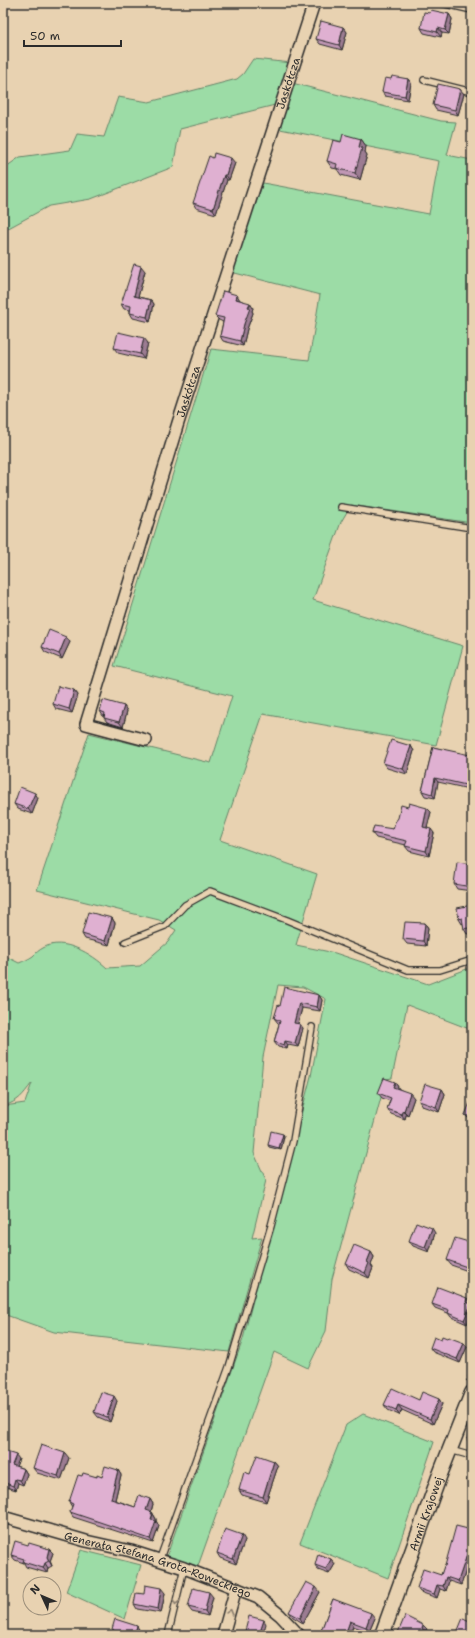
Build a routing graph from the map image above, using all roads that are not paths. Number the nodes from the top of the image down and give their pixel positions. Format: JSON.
{"nodes":[{"id":1,"x":314,"y":3,"type":"edge"},
{"id":2,"x":441,"y":3,"type":"edge"},
{"id":3,"x":472,"y":10,"type":"edge"},
{"id":4,"x":424,"y":80,"type":"dead end"},
{"id":5,"x":472,"y":92,"type":"edge"},
{"id":6,"x":342,"y":507,"type":"dead end"},
{"id":7,"x":472,"y":528,"type":"edge"},
{"id":8,"x":146,"y":740,"type":"dead end"},
{"id":9,"x":125,"y":942,"type":"dead end"},
{"id":10,"x":472,"y":960,"type":"edge"},
{"id":11,"x":312,"y":1027,"type":"dead end"},
{"id":12,"x":471,"y":1398,"type":"edge"},
{"id":13,"x":450,"y":1450,"type":"junction"},
{"id":14,"x":472,"y":1456,"type":"edge"},
{"id":15,"x":3,"y":1516,"type":"edge"},
{"id":16,"x":159,"y":1560,"type":"junction"},
{"id":17,"x":184,"y":1568,"type":"junction"},
{"id":18,"x":236,"y":1588,"type":"junction"},
{"id":19,"x":168,"y":1635,"type":"edge"},
{"id":20,"x":223,"y":1635,"type":"edge"},
{"id":21,"x":299,"y":1635,"type":"edge"},
{"id":22,"x":382,"y":1635,"type":"edge"}],
"edges":[{"from":1,"to":8,"type":"street","name":"Jaskółcza"},
{"from":2,"to":3,"type":"lane"},
{"from":4,"to":5,"type":"lane"},
{"from":6,"to":7,"type":"lane"},
{"from":9,"to":10,"type":"lane"},
{"from":11,"to":16,"type":"lane"},
{"from":12,"to":13,"type":"street","name":"Armii Krajowej"},
{"from":13,"to":14,"type":"lane"},
{"from":13,"to":22,"type":"street","name":"Armii Krajowej"},
{"from":15,"to":16,"type":"street","name":"Generała Stefana Grota-Roweckiego"},
{"from":16,"to":17,"type":"street","name":"Generała Stefana Grota-Roweckiego"},
{"from":17,"to":18,"type":"street","name":"Generała Stefana Grota-Roweckiego"},
{"from":17,"to":19,"type":"lane","one_way":true},
{"from":20,"to":18,"type":"street","one_way":true},
{"from":18,"to":21,"type":"street","name":"Generała Stefana Grota-Roweckiego"}]}
